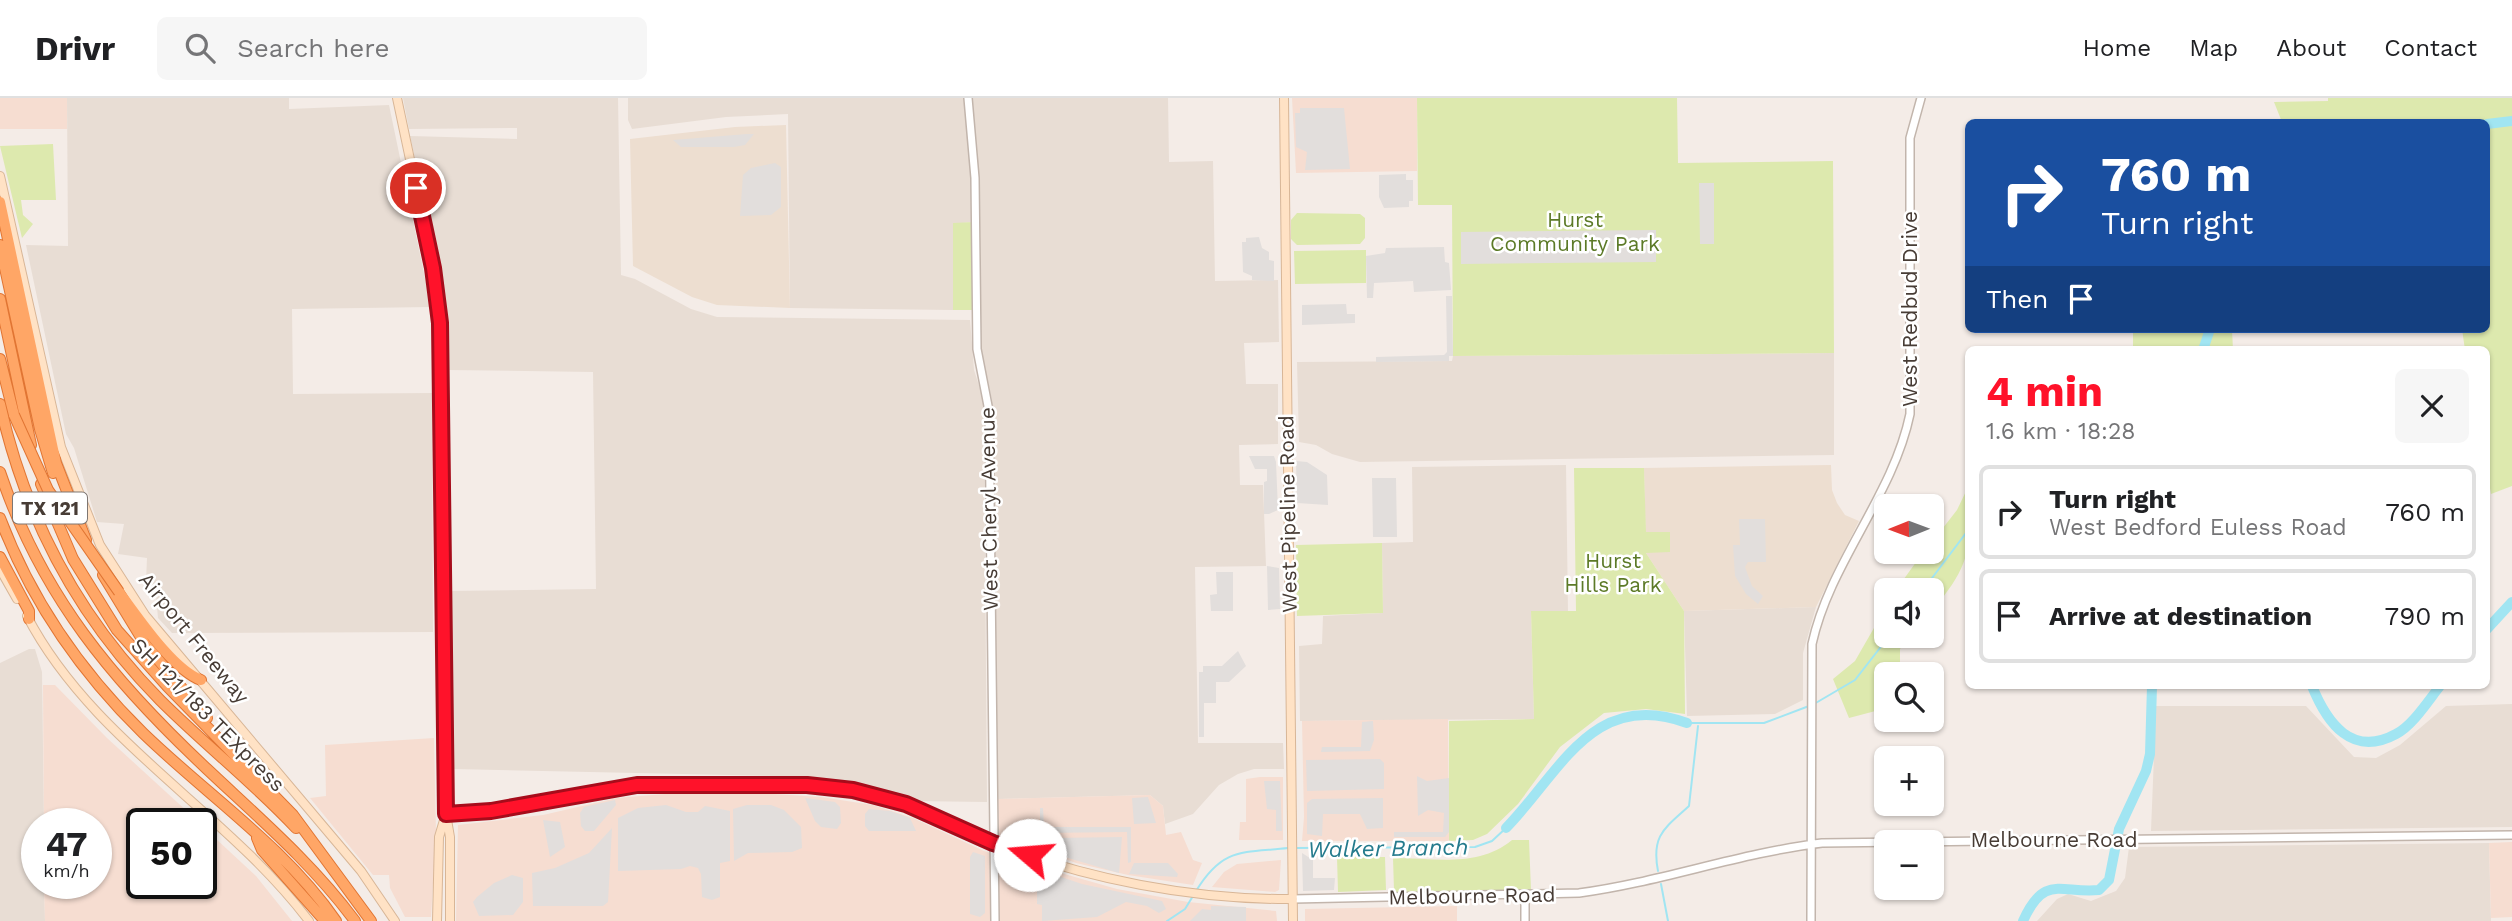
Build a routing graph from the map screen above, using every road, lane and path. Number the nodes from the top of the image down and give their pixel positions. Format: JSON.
{"nodes":[{"id":1,"x":397,"y":98,"type":"edge"},
{"id":2,"x":968,"y":98,"type":"edge"},
{"id":3,"x":1281,"y":98,"type":"edge"},
{"id":4,"x":1921,"y":98,"type":"edge"},
{"id":5,"x":0,"y":176,"type":"edge"},
{"id":6,"x":0,"y":202,"type":"edge"},
{"id":7,"x":0,"y":245,"type":"edge"},
{"id":8,"x":0,"y":299,"type":"edge"},
{"id":9,"x":0,"y":359,"type":"edge"},
{"id":10,"x":0,"y":404,"type":"edge"},
{"id":11,"x":0,"y":472,"type":"edge"},
{"id":12,"x":0,"y":518,"type":"edge"},
{"id":13,"x":0,"y":557,"type":"edge"},
{"id":14,"x":0,"y":569,"type":"edge"},
{"id":15,"x":120,"y":592,"type":"junction"},
{"id":16,"x":29,"y":619,"type":"junction"},
{"id":17,"x":201,"y":680,"type":"junction"},
{"id":18,"x":238,"y":760,"type":"junction"},
{"id":19,"x":446,"y":814,"type":"junction"},
{"id":20,"x":254,"y":832,"type":"junction"},
{"id":21,"x":2512,"y":835,"type":"edge"},
{"id":22,"x":993,"y":843,"type":"junction"},
{"id":23,"x":1812,"y":844,"type":"junction"},
{"id":24,"x":1525,"y":896,"type":"junction"},
{"id":25,"x":1293,"y":899,"type":"junction"},
{"id":26,"x":310,"y":921,"type":"edge"},
{"id":27,"x":325,"y":921,"type":"edge"},
{"id":28,"x":337,"y":921,"type":"edge"},
{"id":29,"x":355,"y":921,"type":"edge"},
{"id":30,"x":370,"y":921,"type":"edge"},
{"id":31,"x":396,"y":921,"type":"edge"},
{"id":32,"x":435,"y":921,"type":"edge"},
{"id":33,"x":450,"y":921,"type":"edge"},
{"id":34,"x":995,"y":921,"type":"edge"},
{"id":35,"x":1293,"y":921,"type":"edge"},
{"id":36,"x":1525,"y":921,"type":"edge"},
{"id":37,"x":1811,"y":921,"type":"edge"}],
"edges":[{"from":1,"to":19,"type":"main road"},
{"from":2,"to":22,"type":"street","name":"West Cheryl Avenue"},
{"from":3,"to":25,"type":"main road","name":"West Pipeline Road"},
{"from":4,"to":23,"type":"street","name":"West Redbud Drive"},
{"from":5,"to":17,"type":"main road","name":"Airport Freeway"},
{"from":6,"to":18,"type":"highway"},
{"from":7,"to":15,"type":"highway","bridge":true},
{"from":8,"to":18,"type":"highway","number":"TX 121"},
{"from":9,"to":15,"type":"highway","bridge":true},
{"from":10,"to":30,"type":"highway","name":"SH 121/183 TEXpress"},
{"from":11,"to":29,"type":"highway","name":"SH 121/183 TEXpress"},
{"from":12,"to":20,"type":"highway","number":"TX 121"},
{"from":13,"to":16,"type":"highway"},
{"from":14,"to":16,"type":"main road"},
{"from":15,"to":17,"type":"highway"},
{"from":16,"to":26,"type":"main road"},
{"from":17,"to":31,"type":"main road","name":"Airport Freeway"},
{"from":18,"to":30,"type":"highway","number":"TX 121"},
{"from":19,"to":22,"type":"main road","name":"Melbourne Road"},
{"from":19,"to":32,"type":"main road"},
{"from":19,"to":33,"type":"main road"},
{"from":20,"to":27,"type":"highway"},
{"from":20,"to":28,"type":"highway","number":"TX 121"},
{"from":21,"to":23,"type":"street","name":"Melbourne Road"},
{"from":22,"to":25,"type":"main road","name":"Melbourne Road"},
{"from":22,"to":34,"type":"street","name":"West Cheryl Avenue"},
{"from":23,"to":24,"type":"street","name":"Melbourne Road"},
{"from":23,"to":37,"type":"street","name":"West Redbud Drive"},
{"from":24,"to":25,"type":"street","name":"Melbourne Road"},
{"from":24,"to":36,"type":"street"},
{"from":25,"to":35,"type":"main road","name":"West Pipeline Road"}]}
